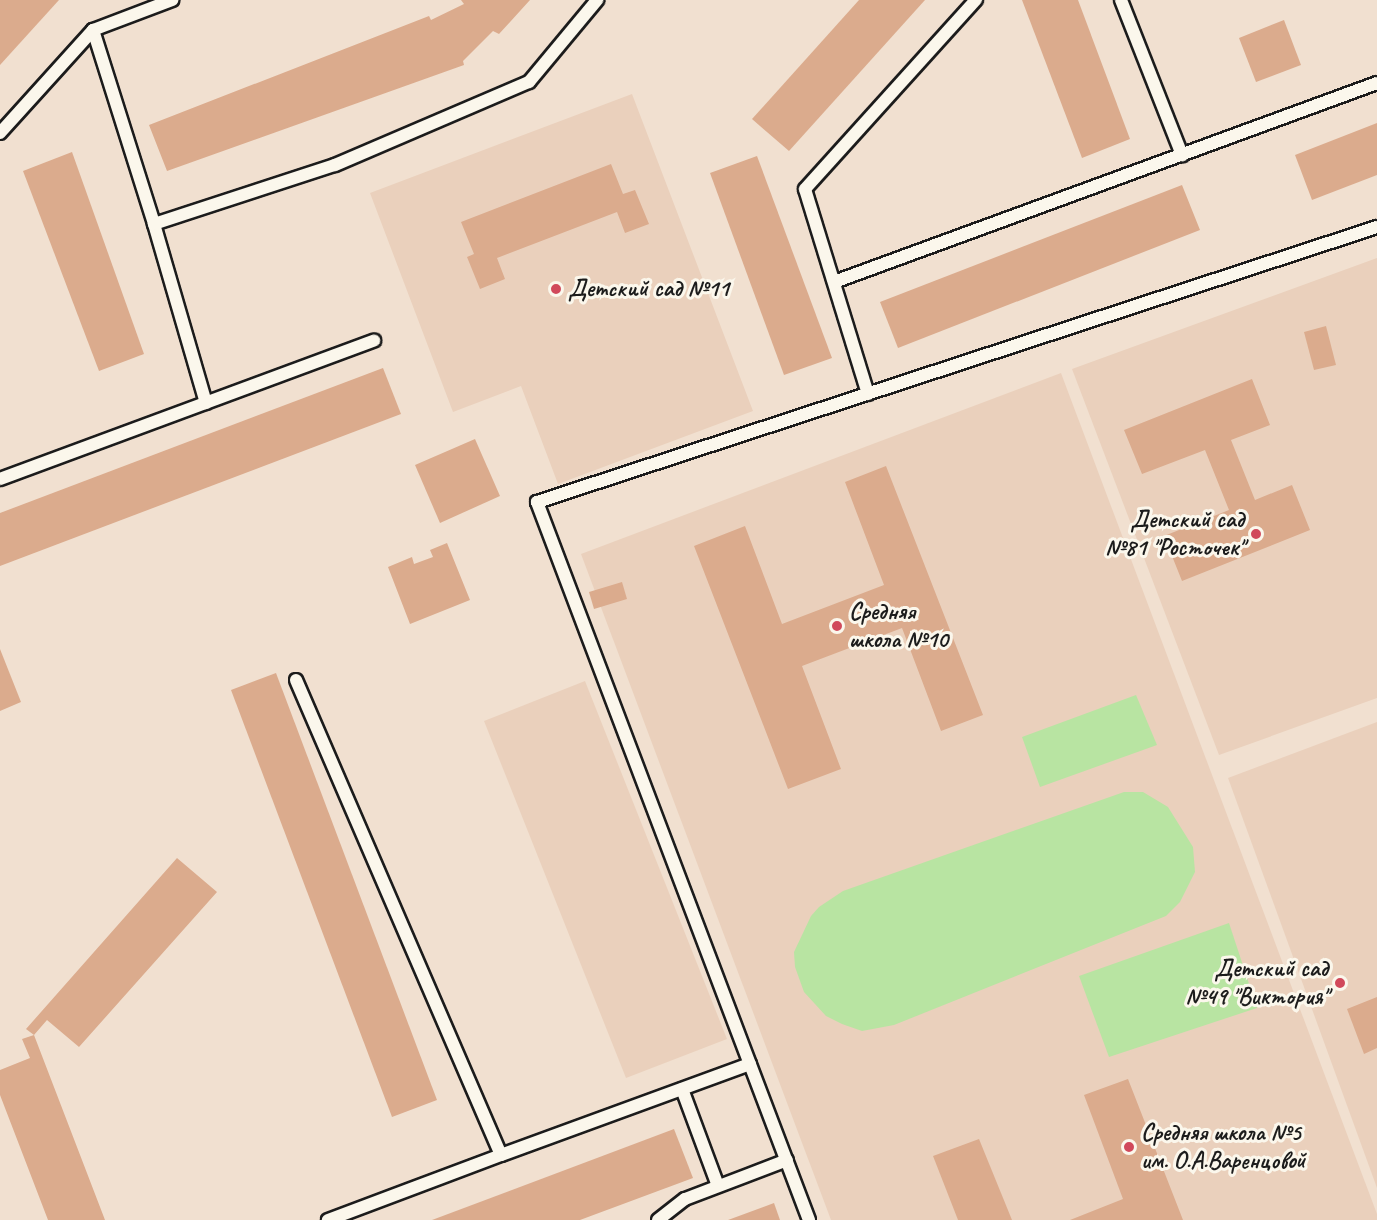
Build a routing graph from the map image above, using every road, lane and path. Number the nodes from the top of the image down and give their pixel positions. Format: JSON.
{"nodes":[{"id":1,"x":172,"y":0,"type":"edge"},
{"id":2,"x":597,"y":0,"type":"edge"},
{"id":3,"x":975,"y":0,"type":"edge"},
{"id":4,"x":1121,"y":0,"type":"edge"},
{"id":5,"x":93,"y":30,"type":"junction"},
{"id":6,"x":1377,"y":84,"type":"edge"},
{"id":7,"x":0,"y":133,"type":"edge"},
{"id":8,"x":1182,"y":155,"type":"junction"},
{"id":9,"x":154,"y":224,"type":"junction"},
{"id":10,"x":1377,"y":227,"type":"edge"},
{"id":11,"x":834,"y":282,"type":"junction"},
{"id":12,"x":374,"y":341,"type":"dead end"},
{"id":13,"x":868,"y":394,"type":"junction"},
{"id":14,"x":206,"y":403,"type":"junction"},
{"id":15,"x":0,"y":479,"type":"edge"},
{"id":16,"x":296,"y":680,"type":"dead end"},
{"id":17,"x":750,"y":1064,"type":"junction"},
{"id":18,"x":682,"y":1089,"type":"junction"},
{"id":19,"x":501,"y":1155,"type":"junction"},
{"id":20,"x":787,"y":1160,"type":"junction"},
{"id":21,"x":718,"y":1186,"type":"junction"},
{"id":22,"x":328,"y":1220,"type":"edge"},
{"id":23,"x":657,"y":1220,"type":"edge"},
{"id":24,"x":809,"y":1220,"type":"edge"}],
"edges":[{"from":1,"to":5,"type":"lane"},
{"from":2,"to":9,"type":"lane"},
{"from":3,"to":11,"type":"lane"},
{"from":4,"to":8,"type":"lane"},
{"from":5,"to":7,"type":"lane"},
{"from":5,"to":9,"type":"lane"},
{"from":6,"to":8,"type":"lane"},
{"from":8,"to":11,"type":"lane"},
{"from":9,"to":14,"type":"lane"},
{"from":10,"to":13,"type":"lane"},
{"from":11,"to":13,"type":"lane"},
{"from":12,"to":14,"type":"lane"},
{"from":13,"to":17,"type":"lane"},
{"from":14,"to":15,"type":"lane"},
{"from":16,"to":19,"type":"lane"},
{"from":17,"to":18,"type":"lane"},
{"from":17,"to":20,"type":"lane"},
{"from":18,"to":19,"type":"lane"},
{"from":18,"to":21,"type":"lane"},
{"from":19,"to":22,"type":"lane"},
{"from":20,"to":21,"type":"lane"},
{"from":20,"to":24,"type":"lane"},
{"from":21,"to":23,"type":"lane"}]}
